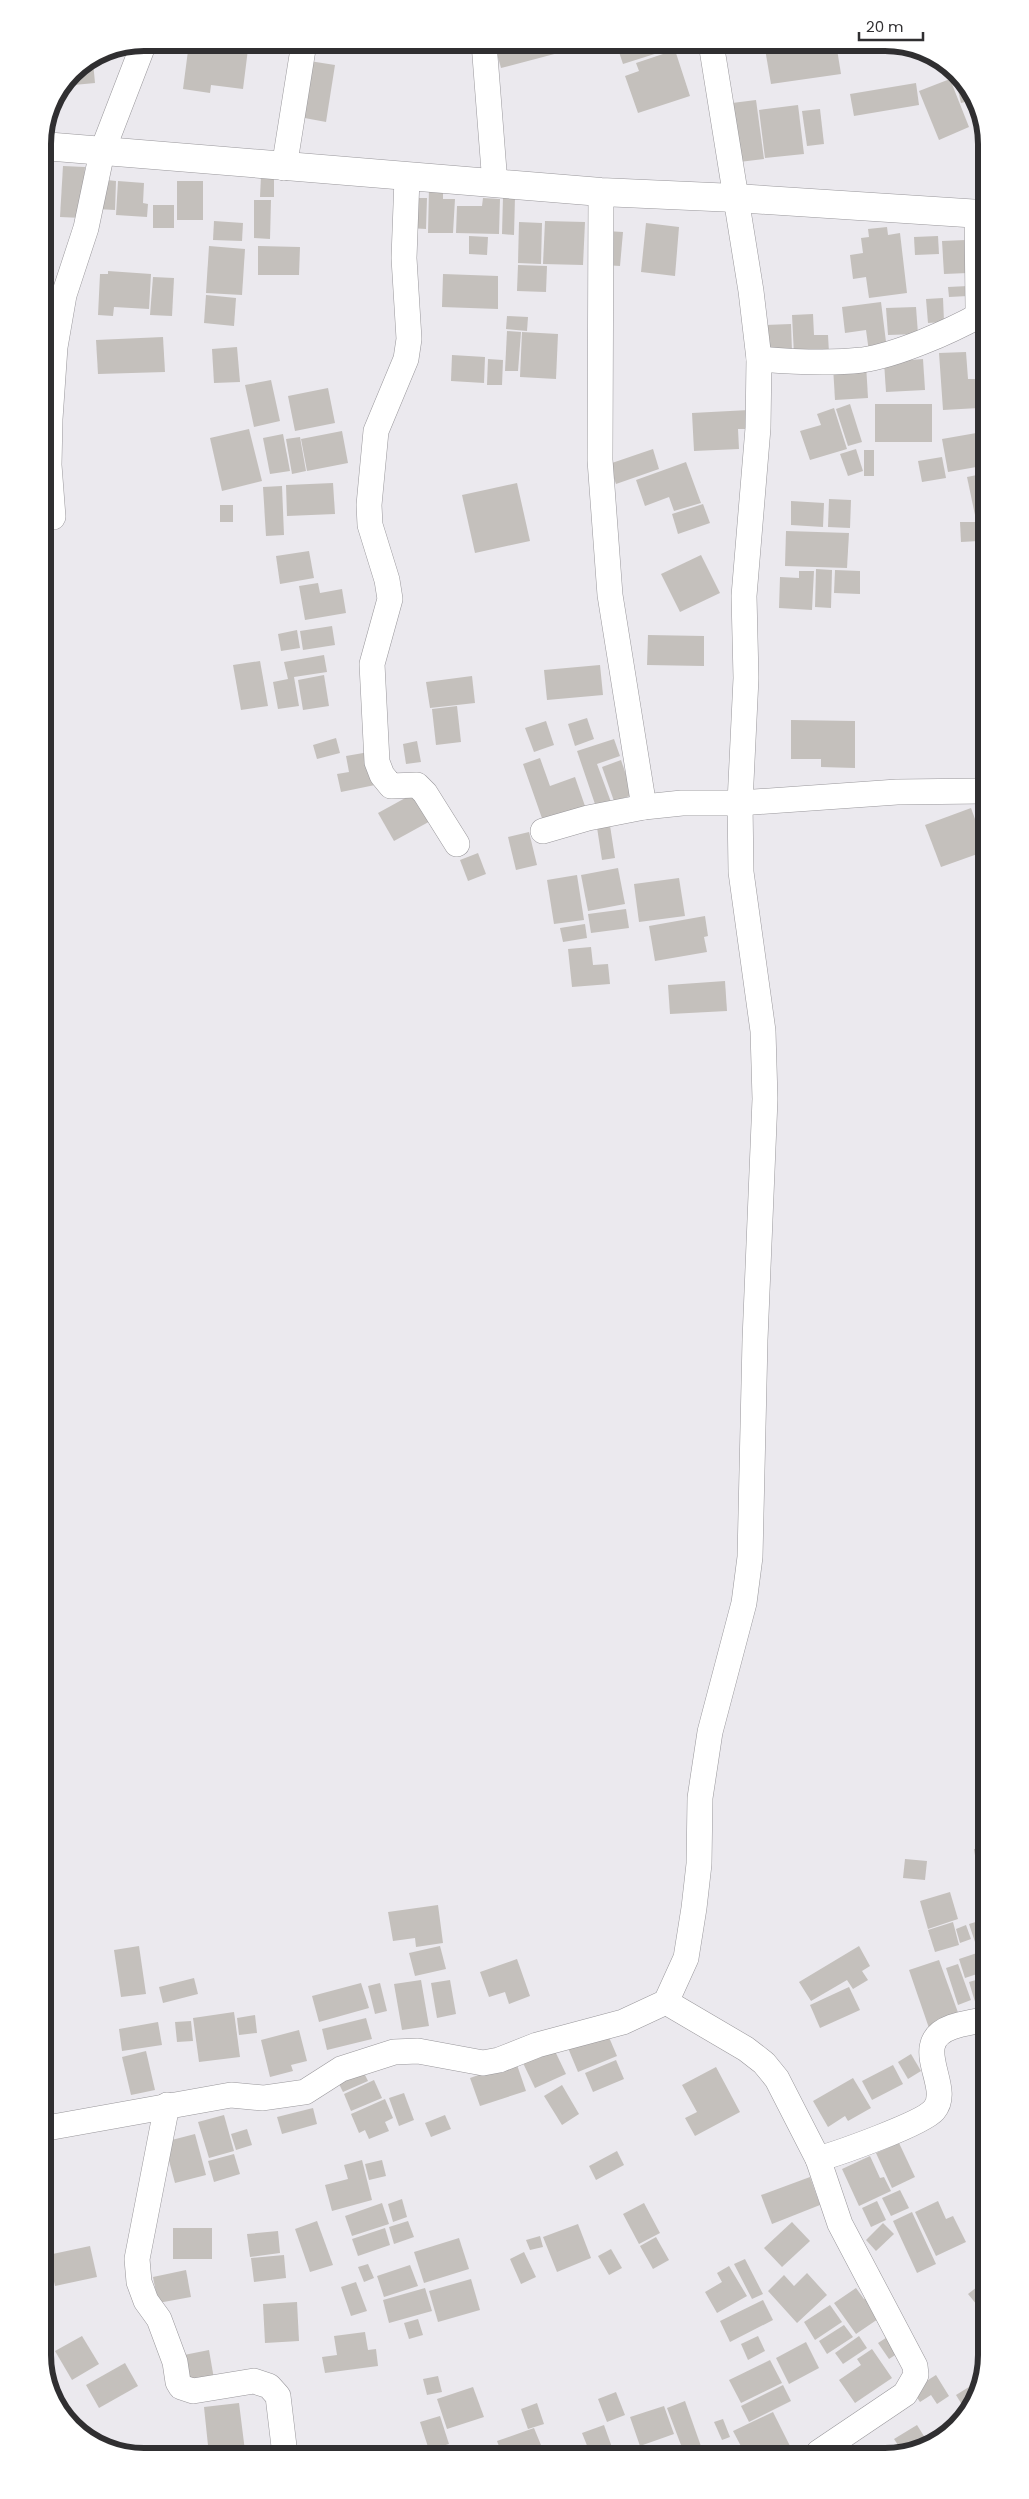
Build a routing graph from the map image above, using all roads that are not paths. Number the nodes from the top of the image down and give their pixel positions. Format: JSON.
{"nodes":[{"id":1,"x":140,"y":51,"type":"edge"},
{"id":2,"x":303,"y":51,"type":"edge"},
{"id":3,"x":485,"y":51,"type":"edge"},
{"id":4,"x":712,"y":51,"type":"edge"},
{"id":5,"x":51,"y":147,"type":"edge"},
{"id":6,"x":102,"y":152,"type":"junction"},
{"id":7,"x":284,"y":168,"type":"junction"},
{"id":8,"x":407,"y":178,"type":"junction"},
{"id":9,"x":495,"y":184,"type":"junction"},
{"id":10,"x":602,"y":192,"type":"junction"},
{"id":11,"x":734,"y":198,"type":"junction"},
{"id":12,"x":978,"y":214,"type":"edge"},
{"id":13,"x":978,"y":317,"type":"edge"},
{"id":14,"x":759,"y":359,"type":"junction"},
{"id":15,"x":51,"y":426,"type":"edge"},
{"id":16,"x":51,"y":491,"type":"edge"},
{"id":17,"x":53,"y":517,"type":"dead end"},
{"id":18,"x":978,"y":791,"type":"edge"},
{"id":19,"x":740,"y":803,"type":"junction"},
{"id":20,"x":644,"y":807,"type":"junction"},
{"id":21,"x":543,"y":831,"type":"dead end"},
{"id":22,"x":457,"y":844,"type":"dead end"},
{"id":23,"x":666,"y":2002,"type":"junction"},
{"id":24,"x":978,"y":2021,"type":"edge"},
{"id":25,"x":167,"y":2105,"type":"junction"},
{"id":26,"x":51,"y":2128,"type":"edge"},
{"id":27,"x":818,"y":2159,"type":"junction"},
{"id":28,"x":284,"y":2448,"type":"edge"},
{"id":29,"x":825,"y":2448,"type":"edge"}],
"edges":[{"from":1,"to":6,"type":"street"},
{"from":2,"to":7,"type":"street"},
{"from":3,"to":9,"type":"street"},
{"from":4,"to":11,"type":"street"},
{"from":5,"to":6,"type":"highway"},
{"from":6,"to":7,"type":"highway"},
{"from":6,"to":15,"type":"street"},
{"from":7,"to":8,"type":"highway"},
{"from":8,"to":9,"type":"highway"},
{"from":8,"to":22,"type":"street"},
{"from":9,"to":10,"type":"highway"},
{"from":10,"to":11,"type":"highway"},
{"from":10,"to":20,"type":"street"},
{"from":11,"to":12,"type":"highway"},
{"from":11,"to":14,"type":"street"},
{"from":13,"to":14,"type":"street"},
{"from":14,"to":19,"type":"street"},
{"from":16,"to":17,"type":"street"},
{"from":18,"to":19,"type":"street"},
{"from":19,"to":20,"type":"street"},
{"from":19,"to":23,"type":"street"},
{"from":20,"to":21,"type":"street"},
{"from":23,"to":25,"type":"street"},
{"from":23,"to":27,"type":"street"},
{"from":24,"to":27,"type":"street"},
{"from":25,"to":26,"type":"street"},
{"from":25,"to":28,"type":"street"},
{"from":27,"to":29,"type":"street"}]}
